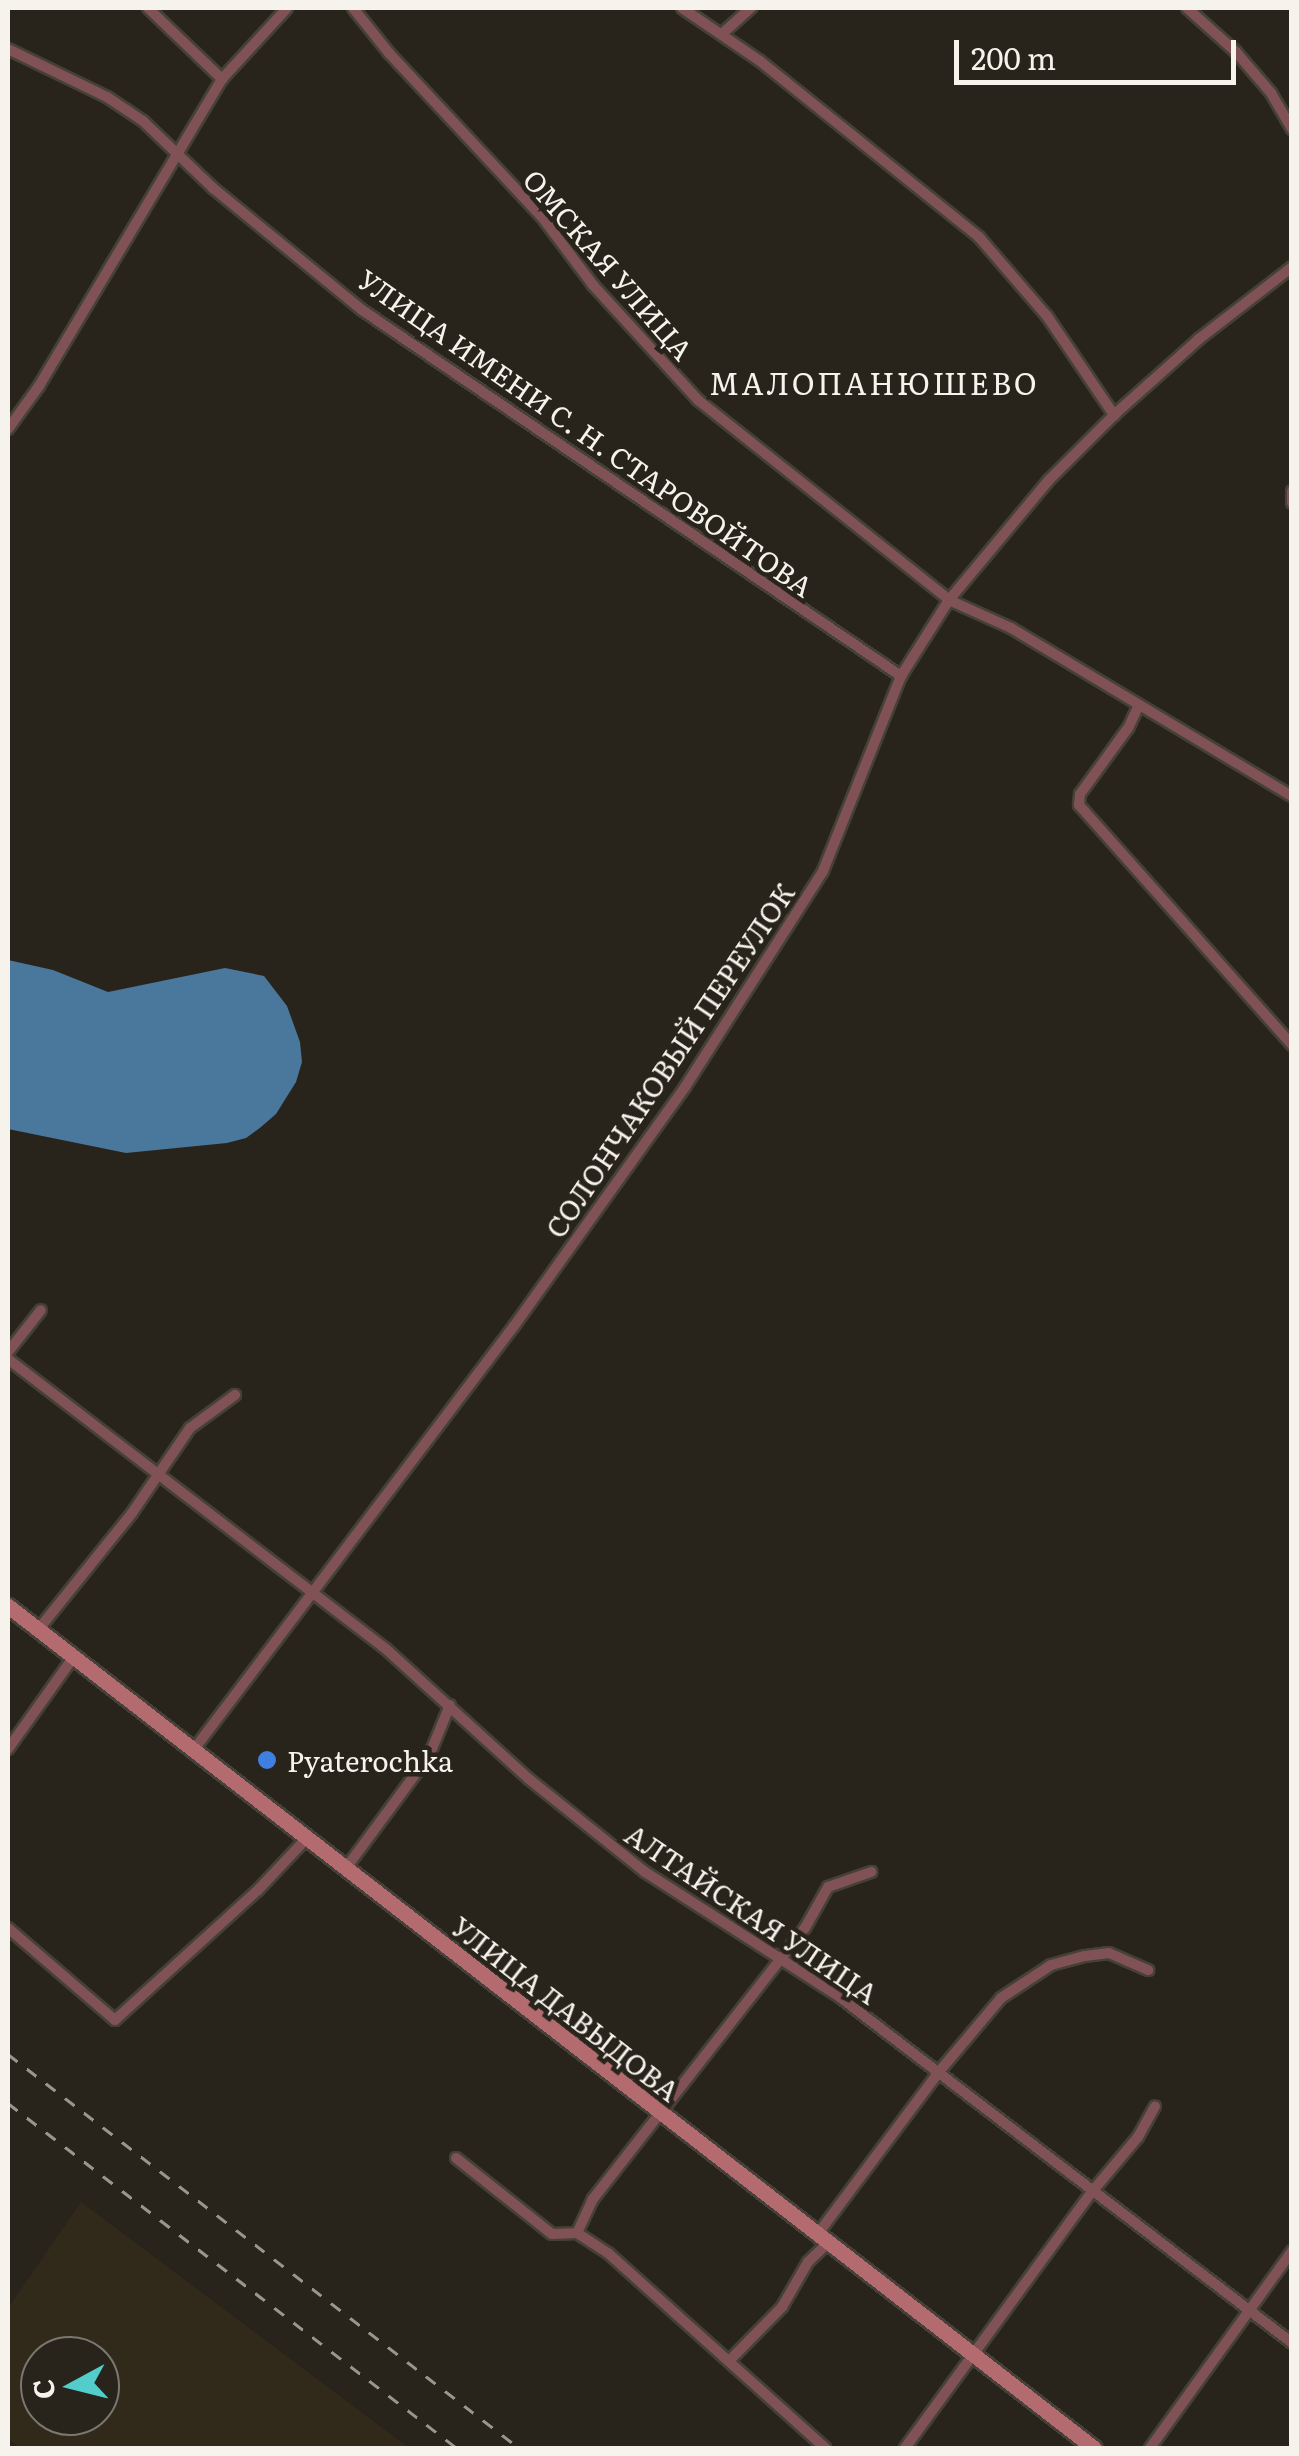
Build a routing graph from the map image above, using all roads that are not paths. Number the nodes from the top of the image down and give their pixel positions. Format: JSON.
{"nodes":[{"id":1,"x":148,"y":8,"type":"edge"},
{"id":2,"x":286,"y":8,"type":"edge"},
{"id":3,"x":353,"y":8,"type":"edge"},
{"id":4,"x":682,"y":8,"type":"edge"},
{"id":5,"x":751,"y":8,"type":"edge"},
{"id":6,"x":1187,"y":8,"type":"edge"},
{"id":7,"x":723,"y":33,"type":"junction"},
{"id":8,"x":8,"y":49,"type":"edge"},
{"id":9,"x":222,"y":79,"type":"junction"},
{"id":10,"x":1292,"y":129,"type":"edge"},
{"id":11,"x":178,"y":151,"type":"junction"},
{"id":12,"x":1292,"y":268,"type":"edge"},
{"id":13,"x":1114,"y":415,"type":"junction"},
{"id":14,"x":8,"y":429,"type":"edge"},
{"id":15,"x":1292,"y":491,"type":"edge"},
{"id":16,"x":1292,"y":503,"type":"edge"},
{"id":17,"x":949,"y":600,"type":"junction"},
{"id":18,"x":901,"y":676,"type":"junction"},
{"id":19,"x":1138,"y":707,"type":"junction"},
{"id":20,"x":1292,"y":796,"type":"edge"},
{"id":21,"x":1292,"y":1044,"type":"edge"},
{"id":22,"x":41,"y":1310,"type":"dead end"},
{"id":23,"x":8,"y":1355,"type":"edge"},
{"id":24,"x":235,"y":1395,"type":"dead end"},
{"id":25,"x":157,"y":1472,"type":"junction"},
{"id":26,"x":312,"y":1594,"type":"junction"},
{"id":27,"x":8,"y":1606,"type":"edge"},
{"id":28,"x":38,"y":1630,"type":"junction"},
{"id":29,"x":73,"y":1658,"type":"junction"},
{"id":30,"x":450,"y":1705,"type":"junction"},
{"id":31,"x":8,"y":1750,"type":"edge"},
{"id":32,"x":192,"y":1753,"type":"junction"},
{"id":33,"x":308,"y":1837,"type":"junction"},
{"id":34,"x":346,"y":1868,"type":"junction"},
{"id":35,"x":870,"y":1872,"type":"dead end"},
{"id":36,"x":8,"y":1928,"type":"edge"},
{"id":37,"x":779,"y":1961,"type":"junction"},
{"id":38,"x":1148,"y":1970,"type":"dead end"},
{"id":39,"x":938,"y":2073,"type":"junction"},
{"id":40,"x":1155,"y":2106,"type":"dead end"},
{"id":41,"x":660,"y":2113,"type":"junction"},
{"id":42,"x":456,"y":2158,"type":"dead end"},
{"id":43,"x":1090,"y":2193,"type":"junction"},
{"id":44,"x":577,"y":2233,"type":"junction"},
{"id":45,"x":822,"y":2239,"type":"junction"},
{"id":46,"x":1292,"y":2251,"type":"edge"},
{"id":47,"x":1250,"y":2311,"type":"junction"},
{"id":48,"x":1292,"y":2343,"type":"edge"},
{"id":49,"x":973,"y":2353,"type":"junction"},
{"id":50,"x":728,"y":2361,"type":"junction"},
{"id":51,"x":826,"y":2448,"type":"edge"},
{"id":52,"x":905,"y":2448,"type":"edge"},
{"id":53,"x":1094,"y":2448,"type":"edge"},
{"id":54,"x":1150,"y":2448,"type":"edge"}],
"edges":[{"from":1,"to":9,"type":"street"},
{"from":2,"to":9,"type":"street"},
{"from":3,"to":17,"type":"street","name":"ОМСКАЯ УЛИЦА"},
{"from":4,"to":7,"type":"street"},
{"from":5,"to":7,"type":"street"},
{"from":6,"to":10,"type":"street"},
{"from":7,"to":13,"type":"street"},
{"from":8,"to":11,"type":"street","name":"УЛИЦА ИМЕНИ С. Н. СТАРОВОЙТОВА"},
{"from":9,"to":11,"type":"street"},
{"from":11,"to":14,"type":"street"},
{"from":11,"to":18,"type":"street","name":"УЛИЦА ИМЕНИ С. Н. СТАРОВОЙТОВА"},
{"from":12,"to":13,"type":"street","name":"СОЛОНЧАКОВЫЙ ПЕРЕУЛОК"},
{"from":13,"to":17,"type":"street","name":"СОЛОНЧАКОВЫЙ ПЕРЕУЛОК"},
{"from":15,"to":16,"type":"street"},
{"from":17,"to":18,"type":"street","name":"СОЛОНЧАКОВЫЙ ПЕРЕУЛОК"},
{"from":17,"to":19,"type":"street","name":"ОМСКАЯ УЛИЦА"},
{"from":18,"to":26,"type":"street","name":"СОЛОНЧАКОВЫЙ ПЕРЕУЛОК"},
{"from":19,"to":20,"type":"street","name":"ОМСКАЯ УЛИЦА"},
{"from":19,"to":21,"type":"street"},
{"from":22,"to":23,"type":"street"},
{"from":23,"to":25,"type":"street","name":"АЛТАЙСКАЯ УЛИЦА"},
{"from":24,"to":25,"type":"street"},
{"from":25,"to":26,"type":"street","name":"АЛТАЙСКАЯ УЛИЦА"},
{"from":25,"to":28,"type":"street"},
{"from":26,"to":30,"type":"street","name":"АЛТАЙСКАЯ УЛИЦА"},
{"from":26,"to":32,"type":"street","name":"СОЛОНЧАКОВЫЙ ПЕРЕУЛОК"},
{"from":27,"to":28,"type":"main road","name":"УЛИЦА ДАВЫДОВА"},
{"from":28,"to":29,"type":"main road","name":"УЛИЦА ДАВЫДОВА"},
{"from":29,"to":31,"type":"street"},
{"from":29,"to":32,"type":"main road","name":"УЛИЦА ДАВЫДОВА"},
{"from":30,"to":34,"type":"street"},
{"from":30,"to":37,"type":"street","name":"АЛТАЙСКАЯ УЛИЦА"},
{"from":32,"to":33,"type":"main road","name":"УЛИЦА ДАВЫДОВА"},
{"from":33,"to":34,"type":"main road","name":"УЛИЦА ДАВЫДОВА"},
{"from":33,"to":36,"type":"street"},
{"from":34,"to":41,"type":"main road","name":"УЛИЦА ДАВЫДОВА"},
{"from":35,"to":37,"type":"street"},
{"from":37,"to":39,"type":"street","name":"АЛТАЙСКАЯ УЛИЦА"},
{"from":37,"to":41,"type":"street"},
{"from":38,"to":39,"type":"street"},
{"from":39,"to":43,"type":"street","name":"АЛТАЙСКАЯ УЛИЦА"},
{"from":39,"to":45,"type":"street"},
{"from":40,"to":43,"type":"street"},
{"from":41,"to":44,"type":"street"},
{"from":41,"to":45,"type":"main road","name":"УЛИЦА ДАВЫДОВА"},
{"from":42,"to":44,"type":"street"},
{"from":43,"to":47,"type":"street","name":"АЛТАЙСКАЯ УЛИЦА"},
{"from":43,"to":49,"type":"street"},
{"from":44,"to":50,"type":"street"},
{"from":45,"to":49,"type":"main road","name":"УЛИЦА ДАВЫДОВА"},
{"from":45,"to":50,"type":"street"},
{"from":46,"to":47,"type":"street"},
{"from":47,"to":48,"type":"street","name":"АЛТАЙСКАЯ УЛИЦА"},
{"from":47,"to":54,"type":"street"},
{"from":49,"to":52,"type":"street"},
{"from":49,"to":53,"type":"main road","name":"УЛИЦА ДАВЫДОВА"},
{"from":50,"to":51,"type":"street"}]}
